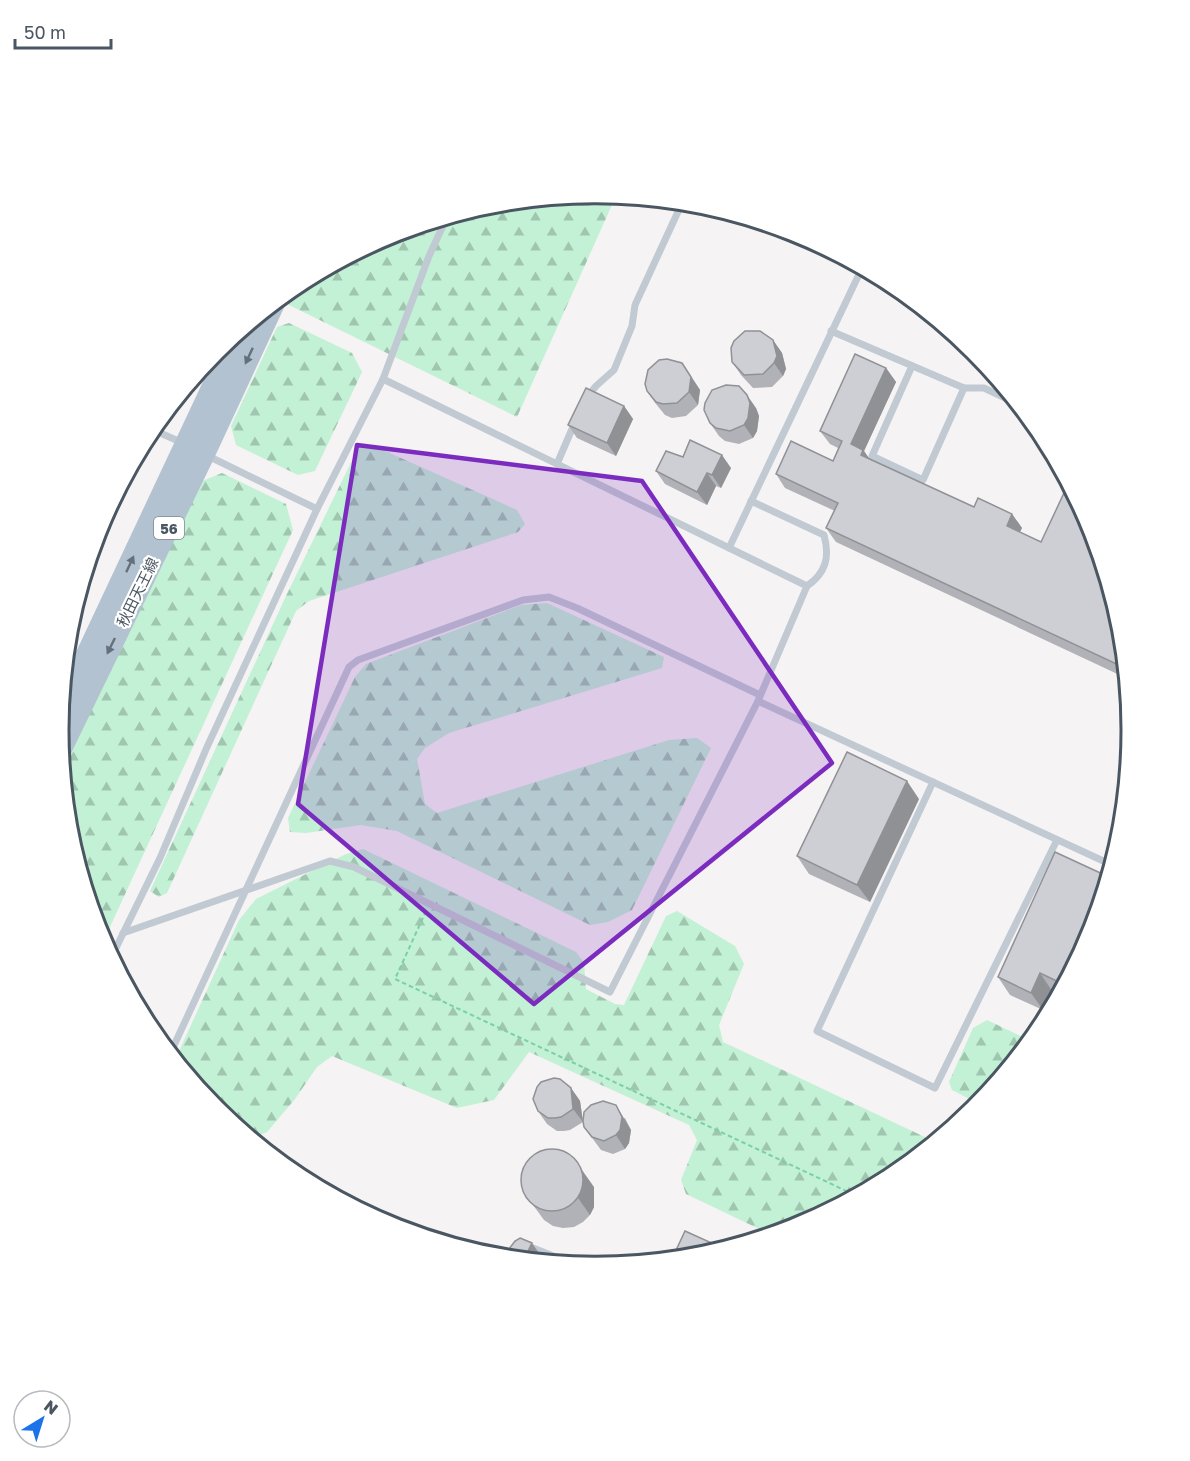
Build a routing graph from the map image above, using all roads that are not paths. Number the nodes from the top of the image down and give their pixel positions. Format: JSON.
{"nodes":[{"id":1,"x":678,"y":211,"type":"edge"},
{"id":2,"x":443,"y":227,"type":"edge"},
{"id":3,"x":858,"y":275,"type":"edge"},
{"id":4,"x":264,"y":322,"type":"edge"},
{"id":5,"x":831,"y":331,"type":"junction"},
{"id":6,"x":231,"y":351,"type":"edge"},
{"id":7,"x":912,"y":366,"type":"junction"},
{"id":8,"x":382,"y":379,"type":"junction"},
{"id":9,"x":964,"y":388,"type":"junction"},
{"id":10,"x":1000,"y":395,"type":"edge"},
{"id":11,"x":586,"y":399,"type":"edge"},
{"id":12,"x":581,"y":410,"type":"edge"},
{"id":13,"x":161,"y":434,"type":"edge"},
{"id":14,"x":195,"y":449,"type":"junction"},
{"id":15,"x":557,"y":464,"type":"junction"},
{"id":16,"x":751,"y":501,"type":"junction"},
{"id":17,"x":317,"y":509,"type":"junction"},
{"id":18,"x":729,"y":548,"type":"junction"},
{"id":19,"x":807,"y":586,"type":"junction"},
{"id":20,"x":71,"y":691,"type":"edge"},
{"id":21,"x":759,"y":698,"type":"junction"},
{"id":22,"x":69,"y":731,"type":"edge"},
{"id":23,"x":933,"y":782,"type":"junction"},
{"id":24,"x":1057,"y":840,"type":"junction"},
{"id":25,"x":1104,"y":861,"type":"edge"},
{"id":26,"x":245,"y":890,"type":"junction"},
{"id":27,"x":123,"y":933,"type":"junction"},
{"id":28,"x":116,"y":948,"type":"edge"},
{"id":29,"x":174,"y":1045,"type":"edge"},
{"id":30,"x":520,"y":1250,"type":"edge"},
{"id":31,"x":550,"y":1254,"type":"edge"}],
"edges":[{"from":1,"to":11,"type":"lane"},
{"from":2,"to":8,"type":"lane"},
{"from":3,"to":5,"type":"lane"},
{"from":4,"to":14,"type":"main road","name":"秋田天王線","number":"56","one_way":true},
{"from":5,"to":7,"type":"lane"},
{"from":5,"to":16,"type":"lane"},
{"from":6,"to":14,"type":"main road","name":"秋田天王線","number":"56"},
{"from":7,"to":9,"type":"lane"},
{"from":7,"to":9,"type":"lane"},
{"from":8,"to":15,"type":"lane"},
{"from":8,"to":17,"type":"lane"},
{"from":9,"to":10,"type":"lane"},
{"from":12,"to":15,"type":"lane"},
{"from":13,"to":14,"type":"lane"},
{"from":14,"to":17,"type":"lane"},
{"from":20,"to":14,"type":"main road","name":"秋田天王線","number":"56","one_way":true},
{"from":14,"to":22,"type":"main road","name":"秋田天王線","number":"56","one_way":true},
{"from":15,"to":18,"type":"lane"},
{"from":16,"to":18,"type":"lane"},
{"from":16,"to":19,"type":"lane"},
{"from":17,"to":27,"type":"lane"},
{"from":18,"to":19,"type":"lane"},
{"from":19,"to":21,"type":"lane"},
{"from":21,"to":23,"type":"lane"},
{"from":21,"to":26,"type":"lane"},
{"from":21,"to":26,"type":"lane"},
{"from":23,"to":24,"type":"lane"},
{"from":23,"to":24,"type":"lane"},
{"from":24,"to":25,"type":"lane"},
{"from":26,"to":27,"type":"lane"},
{"from":26,"to":29,"type":"lane"},
{"from":27,"to":28,"type":"lane"},
{"from":30,"to":31,"type":"lane"}]}
